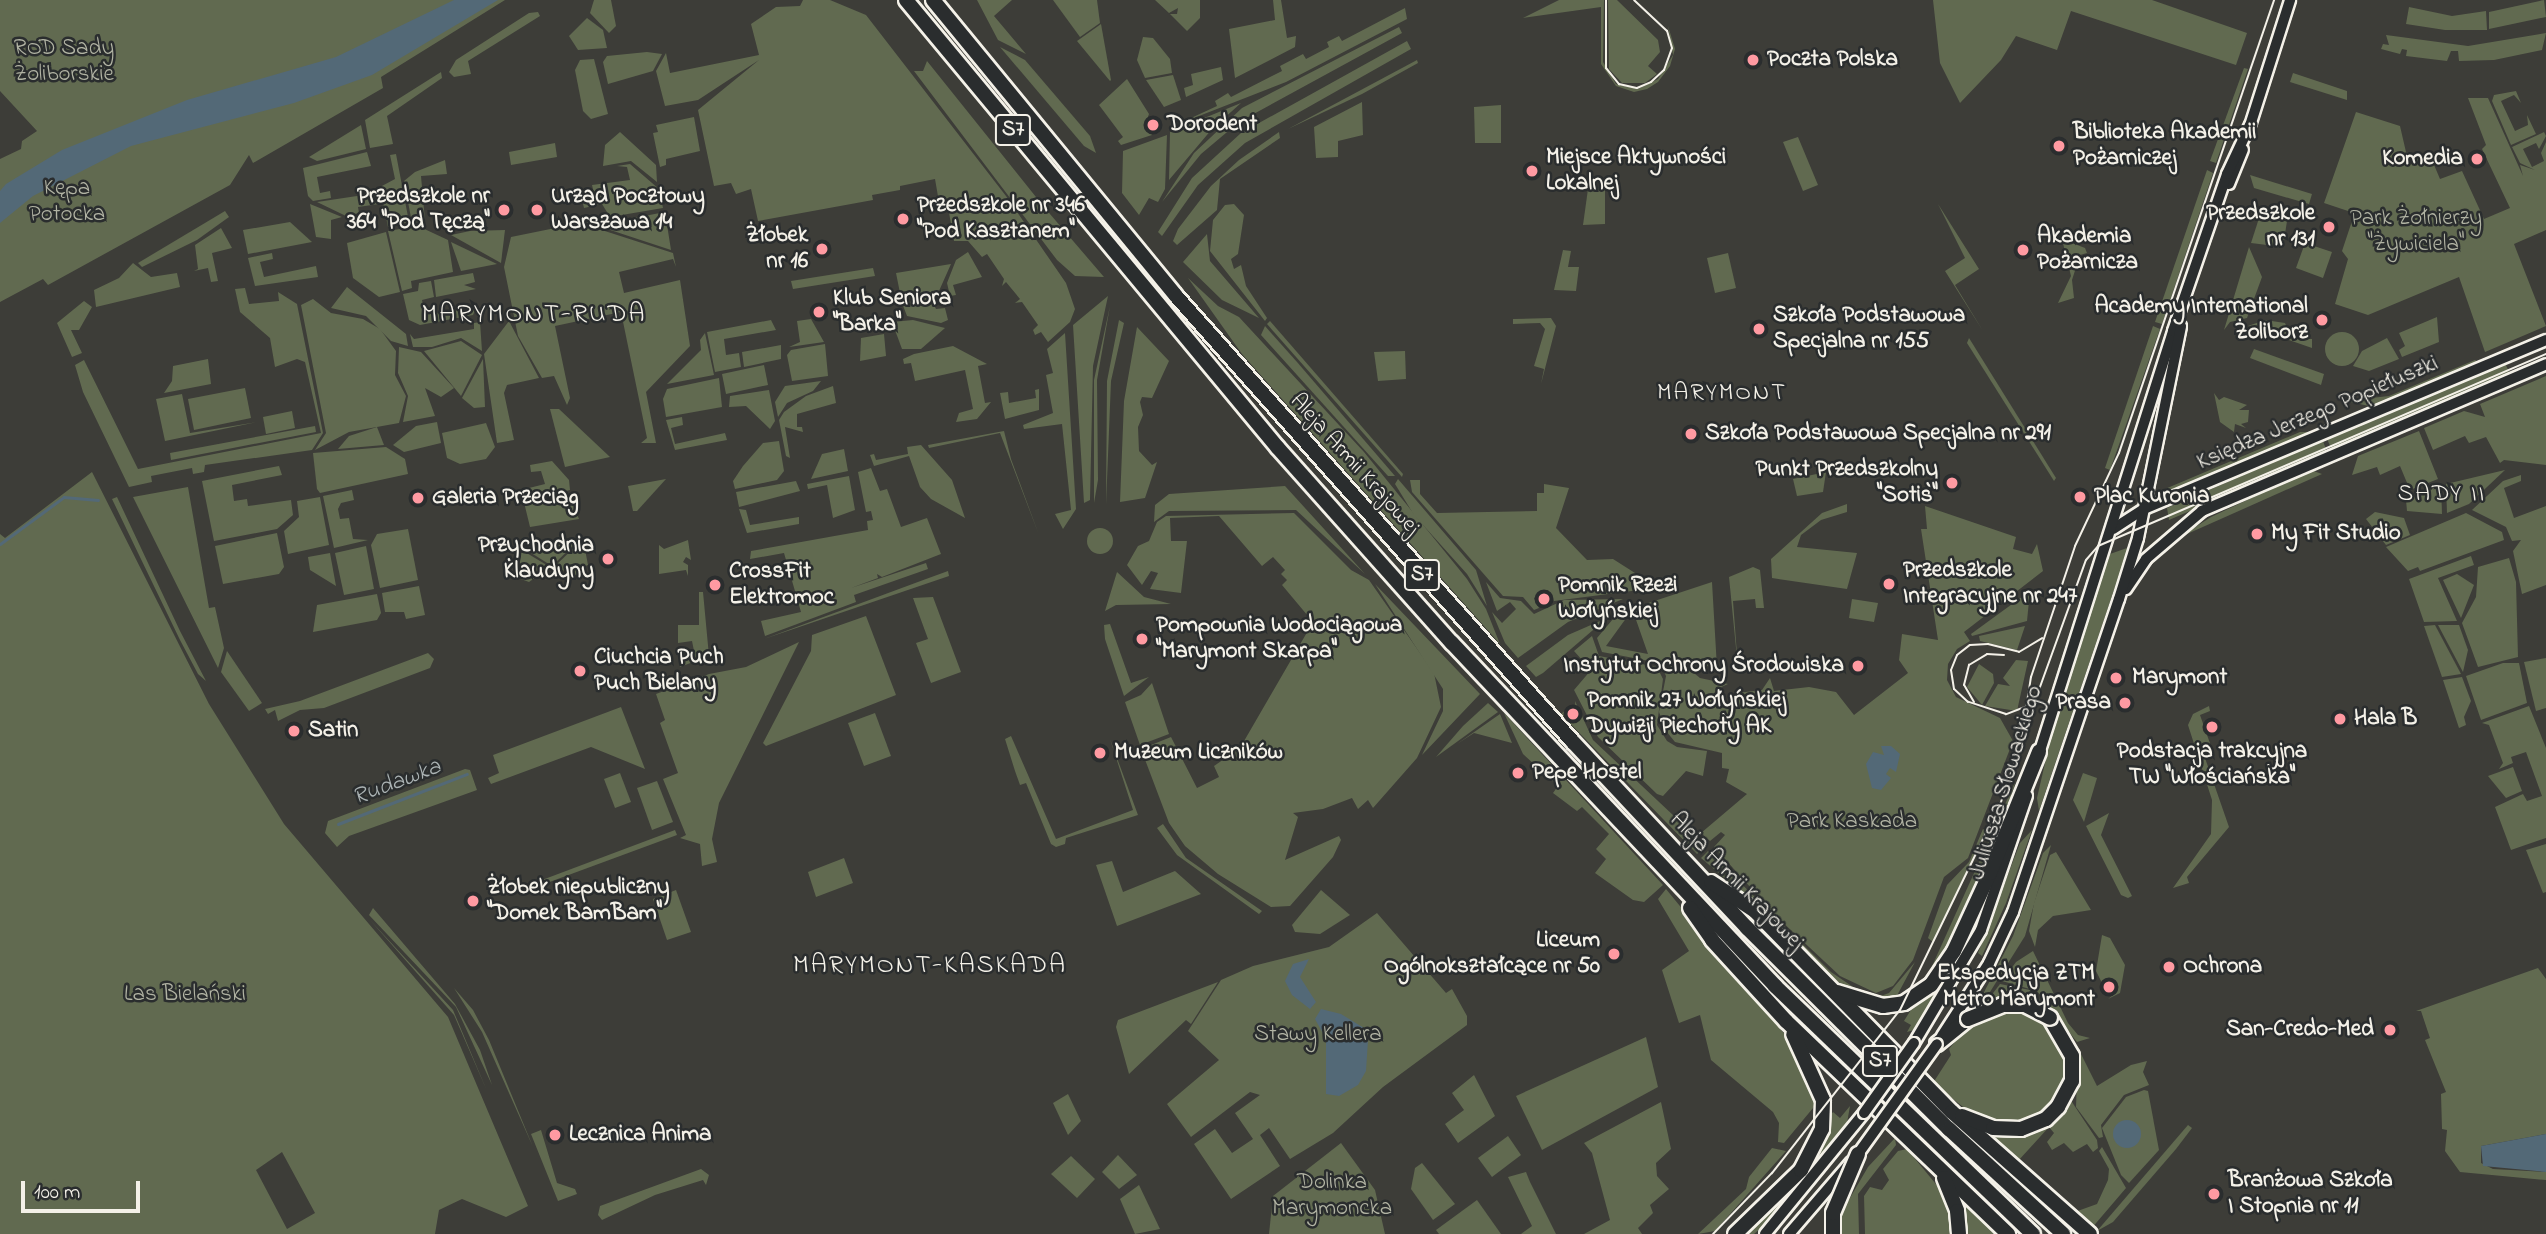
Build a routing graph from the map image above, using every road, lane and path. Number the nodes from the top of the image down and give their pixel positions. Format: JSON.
{"nodes":[{"id":1,"x":906,"y":0,"type":"edge"},
{"id":2,"x":933,"y":0,"type":"edge"},
{"id":3,"x":2290,"y":0,"type":"edge"},
{"id":4,"x":2187,"y":291,"type":"junction"},
{"id":5,"x":2546,"y":340,"type":"edge"},
{"id":6,"x":2546,"y":363,"type":"edge"},
{"id":7,"x":2144,"y":509,"type":"junction"},
{"id":8,"x":2110,"y":532,"type":"junction"},
{"id":9,"x":2119,"y":599,"type":"junction"},
{"id":10,"x":2039,"y":752,"type":"junction"},
{"id":11,"x":1667,"y":874,"type":"junction"},
{"id":12,"x":1698,"y":874,"type":"junction"},
{"id":13,"x":1827,"y":985,"type":"junction"},
{"id":14,"x":1786,"y":1021,"type":"junction"},
{"id":15,"x":1937,"y":1044,"type":"junction"},
{"id":16,"x":1952,"y":1112,"type":"junction"},
{"id":17,"x":1858,"y":1154,"type":"junction"},
{"id":18,"x":1942,"y":1174,"type":"junction"},
{"id":19,"x":1735,"y":1234,"type":"edge"},
{"id":20,"x":1765,"y":1234,"type":"edge"},
{"id":21,"x":1789,"y":1234,"type":"edge"},
{"id":22,"x":1833,"y":1234,"type":"edge"},
{"id":23,"x":1959,"y":1234,"type":"edge"},
{"id":24,"x":2008,"y":1234,"type":"edge"},
{"id":25,"x":2033,"y":1234,"type":"edge"},
{"id":26,"x":2063,"y":1234,"type":"edge"},
{"id":27,"x":2090,"y":1234,"type":"edge"}],
"edges":[{"from":1,"to":11,"type":"highway","name":"Aleja Armii Krajowej","number":"S7"},
{"from":2,"to":12,"type":"highway","name":"Aleja Armii Krajowej","number":"S7"},
{"from":3,"to":4,"type":"main road","name":"Juliusza Słowackiego"},
{"from":4,"to":7,"type":"main road","name":"Juliusza Słowackiego"},
{"from":4,"to":8,"type":"main road","name":"Juliusza Słowackiego"},
{"from":5,"to":7,"type":"main road","name":"Księdza Jerzego Popiełuszki"},
{"from":6,"to":9,"type":"main road","name":"Księdza Jerzego Popiełuszki"},
{"from":7,"to":8,"type":"main road","name":"Księdza Jerzego Popiełuszki"},
{"from":7,"to":9,"type":"main road","name":"Juliusza Słowackiego"},
{"from":8,"to":10,"type":"main road","name":"Juliusza Słowackiego"},
{"from":9,"to":15,"type":"main road","name":"Juliusza Słowackiego"},
{"from":10,"to":13,"type":"highway"},
{"from":10,"to":20,"type":"main road","name":"Juliusza Słowackiego","bridge":true},
{"from":11,"to":14,"type":"highway"},
{"from":11,"to":25,"type":"highway","name":"Aleja Armii Krajowej","number":"S7"},
{"from":12,"to":13,"type":"highway"},
{"from":12,"to":26,"type":"highway","name":"Aleja Armii Krajowej","number":"S7"},
{"from":13,"to":16,"type":"highway"},
{"from":14,"to":18,"type":"highway"},
{"from":14,"to":19,"type":"highway"},
{"from":15,"to":16,"type":"highway","bridge":true},
{"from":15,"to":17,"type":"main road","name":"Juliusza Słowackiego","bridge":true},
{"from":16,"to":27,"type":"highway"},
{"from":17,"to":21,"type":"main road","name":"Juliusza Słowackiego","bridge":true},
{"from":17,"to":22,"type":"highway","bridge":true},
{"from":18,"to":23,"type":"highway"},
{"from":18,"to":24,"type":"highway"}]}
